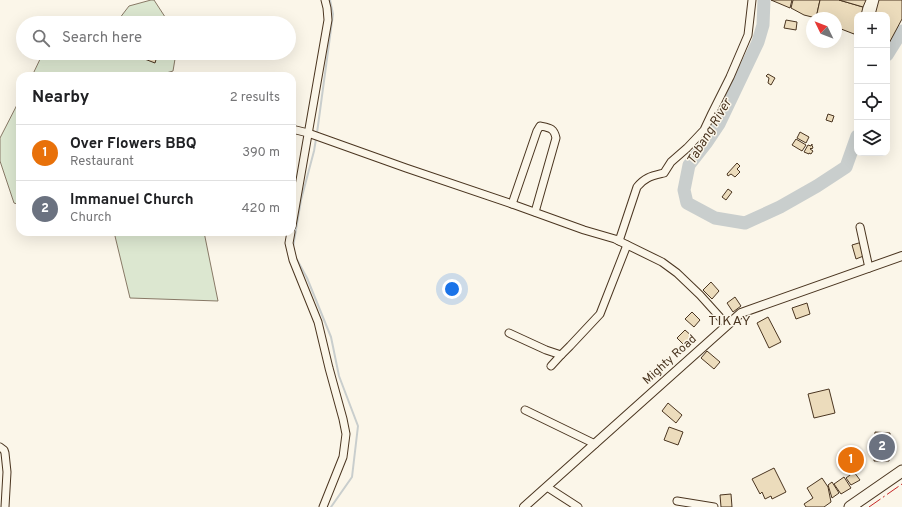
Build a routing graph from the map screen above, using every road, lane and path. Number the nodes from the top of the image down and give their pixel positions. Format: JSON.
{"nodes":[{"id":1,"x":325,"y":0,"type":"edge"},
{"id":2,"x":752,"y":0,"type":"edge"},
{"id":3,"x":296,"y":130,"type":"edge"},
{"id":4,"x":308,"y":133,"type":"junction"},
{"id":5,"x":296,"y":203,"type":"edge"},
{"id":6,"x":512,"y":204,"type":"junction"},
{"id":7,"x":535,"y":212,"type":"junction"},
{"id":8,"x":860,"y":227,"type":"dead end"},
{"id":9,"x":290,"y":236,"type":"edge"},
{"id":10,"x":619,"y":241,"type":"junction"},
{"id":11,"x":627,"y":246,"type":"junction"},
{"id":12,"x":902,"y":256,"type":"edge"},
{"id":13,"x":869,"y":268,"type":"junction"},
{"id":14,"x":727,"y":325,"type":"junction"},
{"id":15,"x":509,"y":333,"type":"dead end"},
{"id":16,"x":560,"y":354,"type":"junction"},
{"id":17,"x":551,"y":366,"type":"dead end"},
{"id":18,"x":525,"y":410,"type":"dead end"},
{"id":19,"x":595,"y":444,"type":"junction"},
{"id":20,"x":0,"y":447,"type":"edge"},
{"id":21,"x":902,"y":471,"type":"edge"},
{"id":22,"x":547,"y":487,"type":"junction"},
{"id":23,"x":678,"y":501,"type":"dead end"},
{"id":24,"x":5,"y":507,"type":"edge"},
{"id":25,"x":323,"y":507,"type":"edge"},
{"id":26,"x":524,"y":507,"type":"edge"},
{"id":27,"x":578,"y":507,"type":"edge"},
{"id":28,"x":714,"y":507,"type":"edge"},
{"id":29,"x":850,"y":507,"type":"edge"}],
"edges":[{"from":1,"to":4,"type":"street"},
{"from":2,"to":10,"type":"street"},
{"from":3,"to":4,"type":"street"},
{"from":4,"to":5,"type":"street"},
{"from":4,"to":6,"type":"street"},
{"from":6,"to":7,"type":"street"},
{"from":6,"to":7,"type":"street"},
{"from":7,"to":10,"type":"street"},
{"from":8,"to":13,"type":"street"},
{"from":9,"to":25,"type":"street"},
{"from":10,"to":11,"type":"street"},
{"from":11,"to":14,"type":"street"},
{"from":11,"to":16,"type":"street"},
{"from":12,"to":13,"type":"street","name":"Mighty Road"},
{"from":13,"to":14,"type":"street","name":"Mighty Road"},
{"from":14,"to":19,"type":"street","name":"Mighty Road"},
{"from":15,"to":16,"type":"street"},
{"from":16,"to":17,"type":"street"},
{"from":18,"to":19,"type":"street"},
{"from":19,"to":22,"type":"street","name":"Mighty Road"},
{"from":20,"to":24,"type":"street"},
{"from":21,"to":29,"type":"highway"},
{"from":22,"to":26,"type":"street","name":"Mighty Road"},
{"from":22,"to":27,"type":"street"},
{"from":23,"to":28,"type":"street"}]}
